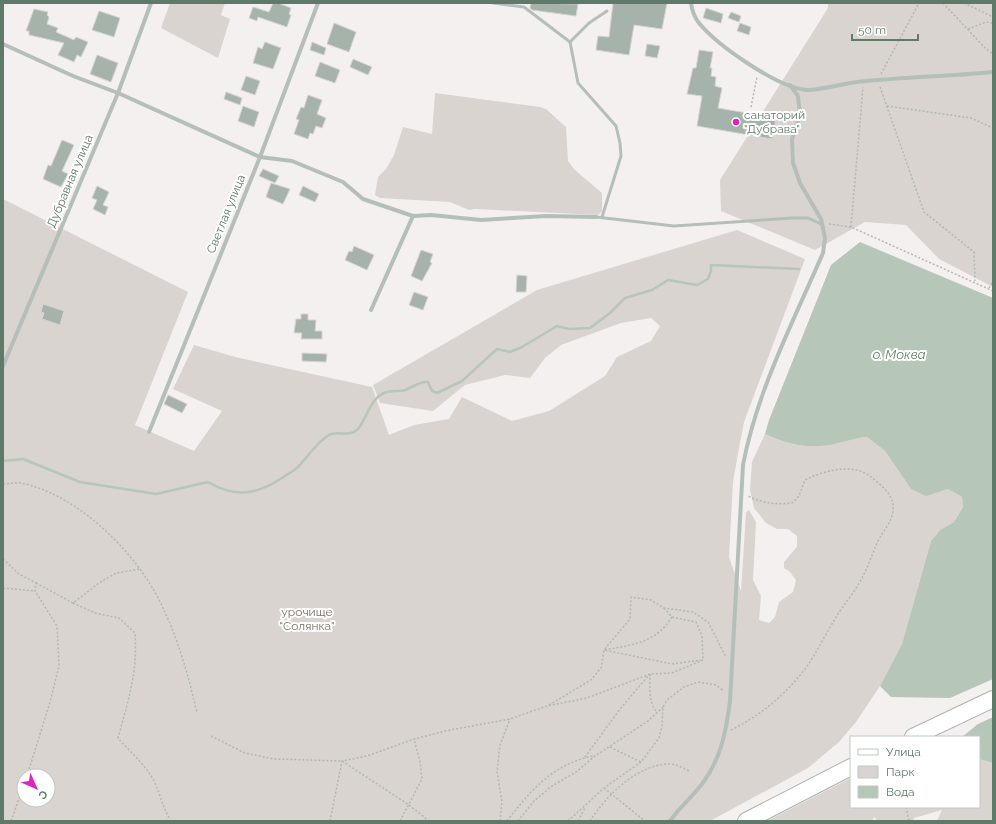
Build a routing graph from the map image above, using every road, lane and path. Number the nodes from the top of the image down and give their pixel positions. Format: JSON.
{"nodes":[{"id":1,"x":151,"y":3,"type":"edge"},
{"id":2,"x":318,"y":3,"type":"edge"},
{"id":3,"x":493,"y":3,"type":"edge"},
{"id":4,"x":691,"y":3,"type":"edge"},
{"id":5,"x":919,"y":3,"type":"edge"},
{"id":6,"x":943,"y":3,"type":"edge"},
{"id":7,"x":964,"y":3,"type":"edge"},
{"id":8,"x":607,"y":12,"type":"dead end"},
{"id":9,"x":993,"y":17,"type":"edge"},
{"id":10,"x":993,"y":23,"type":"edge"},
{"id":11,"x":968,"y":30,"type":"junction"},
{"id":12,"x":570,"y":42,"type":"junction"},
{"id":13,"x":3,"y":44,"type":"edge"},
{"id":14,"x":993,"y":54,"type":"edge"},
{"id":15,"x":758,"y":71,"type":"junction"},
{"id":16,"x":993,"y":72,"type":"edge"},
{"id":17,"x":878,"y":80,"type":"junction"},
{"id":18,"x":864,"y":81,"type":"junction"},
{"id":19,"x":790,"y":85,"type":"junction"},
{"id":20,"x":118,"y":93,"type":"junction"},
{"id":21,"x":887,"y":106,"type":"junction"},
{"id":22,"x":751,"y":107,"type":"dead end"},
{"id":23,"x":993,"y":128,"type":"edge"},
{"id":24,"x":260,"y":157,"type":"junction"},
{"id":25,"x":414,"y":216,"type":"junction"},
{"id":26,"x":596,"y":216,"type":"joint"},
{"id":27,"x":602,"y":217,"type":"junction"},
{"id":28,"x":821,"y":224,"type":"junction"},
{"id":29,"x":850,"y":227,"type":"junction"},
{"id":30,"x":975,"y":281,"type":"junction"},
{"id":31,"x":993,"y":281,"type":"edge"},
{"id":32,"x":989,"y":288,"type":"junction"},
{"id":33,"x":993,"y":291,"type":"edge"},
{"id":34,"x":371,"y":310,"type":"dead end"},
{"id":35,"x":3,"y":366,"type":"edge"},
{"id":36,"x":149,"y":432,"type":"dead end"},
{"id":37,"x":3,"y":484,"type":"edge"},
{"id":38,"x":742,"y":493,"type":"junction"},
{"id":39,"x":3,"y":559,"type":"edge"},
{"id":40,"x":140,"y":569,"type":"junction"},
{"id":41,"x":36,"y":583,"type":"junction"},
{"id":42,"x":3,"y":588,"type":"edge"},
{"id":43,"x":36,"y":591,"type":"junction"},
{"id":44,"x":73,"y":603,"type":"junction"},
{"id":45,"x":664,"y":608,"type":"junction"},
{"id":46,"x":672,"y":617,"type":"junction"},
{"id":47,"x":604,"y":650,"type":"junction"},
{"id":48,"x":727,"y":659,"type":"dead end"},
{"id":49,"x":703,"y":660,"type":"junction"},
{"id":50,"x":650,"y":674,"type":"junction"},
{"id":51,"x":993,"y":699,"type":"edge"},
{"id":52,"x":730,"y":701,"type":"junction"},
{"id":53,"x":548,"y":706,"type":"junction"},
{"id":54,"x":663,"y":707,"type":"junction"},
{"id":55,"x":657,"y":712,"type":"junction"},
{"id":56,"x":197,"y":714,"type":"dead end"},
{"id":57,"x":510,"y":719,"type":"junction"},
{"id":58,"x":726,"y":733,"type":"junction"},
{"id":59,"x":211,"y":736,"type":"dead end"},
{"id":60,"x":915,"y":736,"type":"edge"},
{"id":61,"x":414,"y":739,"type":"junction"},
{"id":62,"x":610,"y":747,"type":"junction"},
{"id":63,"x":595,"y":756,"type":"junction"},
{"id":64,"x":585,"y":758,"type":"junction"},
{"id":65,"x":342,"y":761,"type":"junction"},
{"id":66,"x":640,"y":762,"type":"junction"},
{"id":67,"x":850,"y":767,"type":"edge"},
{"id":68,"x":29,"y":768,"type":"edge"},
{"id":69,"x":689,"y":771,"type":"dead end"},
{"id":70,"x":604,"y":788,"type":"junction"},
{"id":71,"x":611,"y":794,"type":"junction"},
{"id":72,"x":409,"y":805,"type":"junction"},
{"id":73,"x":585,"y":806,"type":"junction"},
{"id":74,"x":16,"y":807,"type":"edge"},
{"id":75,"x":906,"y":808,"type":"edge"},
{"id":76,"x":11,"y":821,"type":"edge"},
{"id":77,"x":171,"y":821,"type":"edge"},
{"id":78,"x":330,"y":821,"type":"edge"},
{"id":79,"x":400,"y":821,"type":"edge"},
{"id":80,"x":429,"y":821,"type":"edge"},
{"id":81,"x":500,"y":821,"type":"edge"},
{"id":82,"x":507,"y":821,"type":"edge"},
{"id":83,"x":518,"y":821,"type":"edge"},
{"id":84,"x":568,"y":821,"type":"edge"},
{"id":85,"x":578,"y":821,"type":"edge"},
{"id":86,"x":590,"y":821,"type":"edge"},
{"id":87,"x":644,"y":821,"type":"edge"},
{"id":88,"x":670,"y":821,"type":"edge"},
{"id":89,"x":746,"y":821,"type":"edge"},
{"id":90,"x":908,"y":821,"type":"edge"}],
"edges":[{"from":1,"to":20,"type":"street","name":"Дубравная улица"},
{"from":2,"to":24,"type":"street","name":"Светлая улица"},
{"from":3,"to":12,"type":"lane"},
{"from":4,"to":15,"type":"street"},
{"from":5,"to":17,"type":"path"},
{"from":6,"to":11,"type":"path"},
{"from":7,"to":9,"type":"path"},
{"from":8,"to":12,"type":"lane"},
{"from":10,"to":11,"type":"path"},
{"from":11,"to":14,"type":"path"},
{"from":12,"to":27,"type":"lane"},
{"from":13,"to":20,"type":"street"},
{"from":15,"to":19,"type":"street"},
{"from":15,"to":22,"type":"path"},
{"from":16,"to":17,"type":"street"},
{"from":17,"to":18,"type":"street"},
{"from":17,"to":21,"type":"path"},
{"from":18,"to":19,"type":"street"},
{"from":18,"to":29,"type":"path"},
{"from":19,"to":28,"type":"street"},
{"from":20,"to":24,"type":"street"},
{"from":20,"to":35,"type":"street","name":"Дубравная улица"},
{"from":21,"to":23,"type":"path"},
{"from":21,"to":30,"type":"path"},
{"from":24,"to":25,"type":"street"},
{"from":24,"to":36,"type":"street","name":"Светлая улица"},
{"from":25,"to":26,"type":"street"},
{"from":25,"to":34,"type":"street"},
{"from":26,"to":27,"type":"lane"},
{"from":27,"to":28,"type":"lane"},
{"from":28,"to":29,"type":"path"},
{"from":28,"to":38,"type":"street"},
{"from":29,"to":30,"type":"path"},
{"from":30,"to":32,"type":"path"},
{"from":31,"to":32,"type":"path"},
{"from":32,"to":33,"type":"path"},
{"from":37,"to":40,"type":"path"},
{"from":38,"to":52,"type":"street"},
{"from":38,"to":58,"type":"path"},
{"from":39,"to":41,"type":"path"},
{"from":40,"to":44,"type":"path"},
{"from":40,"to":56,"type":"path"},
{"from":41,"to":43,"type":"path"},
{"from":41,"to":44,"type":"path"},
{"from":42,"to":43,"type":"path"},
{"from":43,"to":68,"type":"path"},
{"from":44,"to":77,"type":"path"},
{"from":45,"to":46,"type":"path"},
{"from":45,"to":47,"type":"path"},
{"from":45,"to":48,"type":"path"},
{"from":46,"to":47,"type":"path"},
{"from":46,"to":49,"type":"path"},
{"from":47,"to":49,"type":"path"},
{"from":47,"to":53,"type":"path"},
{"from":49,"to":50,"type":"path"},
{"from":50,"to":53,"type":"path"},
{"from":50,"to":55,"type":"path"},
{"from":50,"to":64,"type":"path"},
{"from":51,"to":60,"type":"main road"},
{"from":52,"to":54,"type":"path"},
{"from":52,"to":58,"type":"street"},
{"from":53,"to":57,"type":"path"},
{"from":54,"to":55,"type":"path"},
{"from":54,"to":66,"type":"path"},
{"from":55,"to":62,"type":"path"},
{"from":57,"to":61,"type":"path"},
{"from":57,"to":81,"type":"path"},
{"from":58,"to":88,"type":"street"},
{"from":59,"to":65,"type":"path"},
{"from":61,"to":65,"type":"path"},
{"from":61,"to":72,"type":"path"},
{"from":62,"to":63,"type":"path"},
{"from":62,"to":66,"type":"path"},
{"from":63,"to":64,"type":"path"},
{"from":63,"to":83,"type":"path"},
{"from":64,"to":82,"type":"path"},
{"from":65,"to":72,"type":"path"},
{"from":65,"to":78,"type":"path"},
{"from":66,"to":70,"type":"path"},
{"from":67,"to":89,"type":"main road"},
{"from":69,"to":71,"type":"path"},
{"from":70,"to":71,"type":"path"},
{"from":70,"to":73,"type":"path"},
{"from":71,"to":86,"type":"path"},
{"from":71,"to":87,"type":"path"},
{"from":72,"to":79,"type":"path"},
{"from":72,"to":80,"type":"path"},
{"from":73,"to":84,"type":"path"},
{"from":73,"to":85,"type":"path"},
{"from":74,"to":76,"type":"path"},
{"from":75,"to":90,"type":"path"}]}
